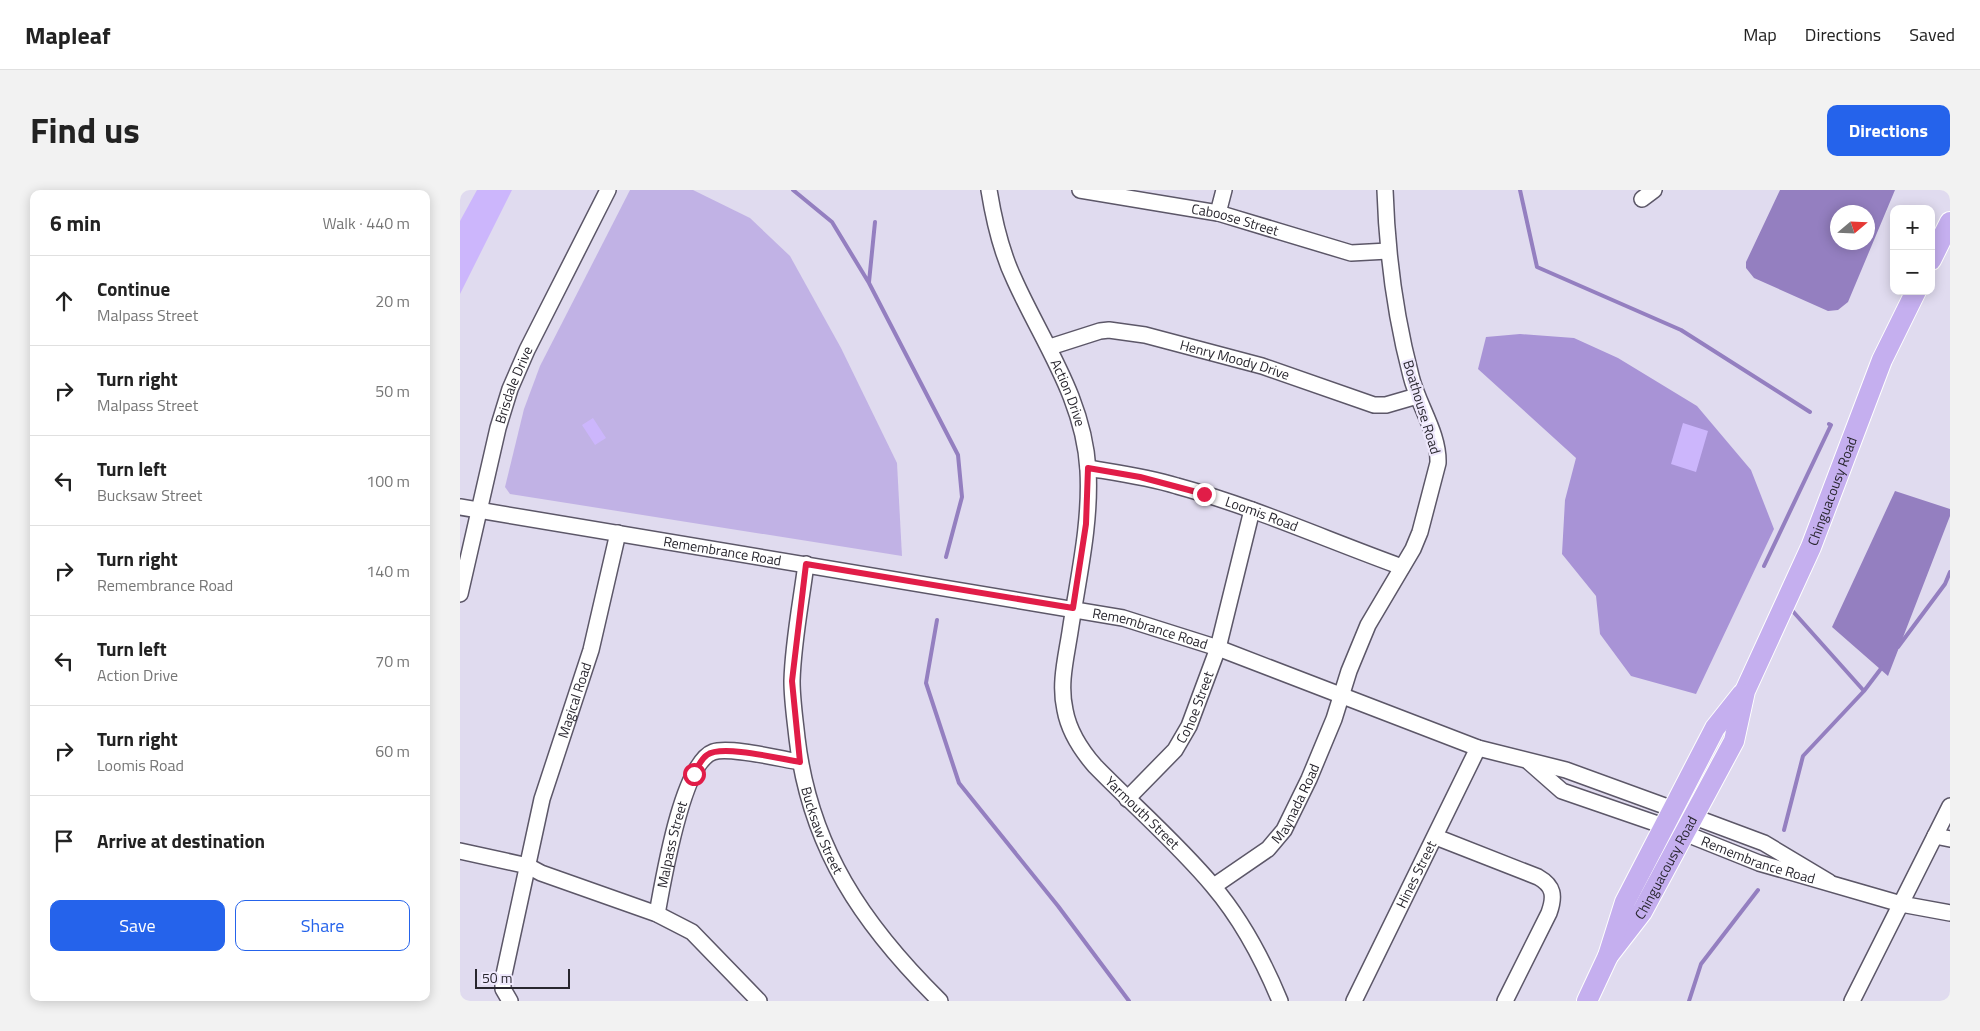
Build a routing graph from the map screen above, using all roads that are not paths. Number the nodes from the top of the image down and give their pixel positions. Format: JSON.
{"nodes":[{"id":1,"x":608,"y":190,"type":"edge"},
{"id":2,"x":990,"y":190,"type":"edge"},
{"id":3,"x":1080,"y":190,"type":"edge"},
{"id":4,"x":1224,"y":190,"type":"edge"},
{"id":5,"x":1385,"y":190,"type":"edge"},
{"id":6,"x":1218,"y":212,"type":"junction"},
{"id":7,"x":1950,"y":222,"type":"edge"},
{"id":8,"x":1388,"y":251,"type":"junction"},
{"id":9,"x":1935,"y":252,"type":"edge"},
{"id":10,"x":1914,"y":295,"type":"edge"},
{"id":11,"x":1050,"y":347,"type":"junction"},
{"id":12,"x":1417,"y":396,"type":"junction"},
{"id":13,"x":1088,"y":468,"type":"junction"},
{"id":14,"x":460,"y":507,"type":"edge"},
{"id":15,"x":479,"y":510,"type":"junction"},
{"id":16,"x":1252,"y":510,"type":"junction"},
{"id":17,"x":618,"y":533,"type":"junction"},
{"id":18,"x":806,"y":564,"type":"junction"},
{"id":19,"x":1402,"y":567,"type":"junction"},
{"id":20,"x":460,"y":594,"type":"edge"},
{"id":21,"x":1073,"y":608,"type":"junction"},
{"id":22,"x":1218,"y":648,"type":"junction"},
{"id":23,"x":1745,"y":691,"type":"junction"},
{"id":24,"x":1341,"y":695,"type":"junction"},
{"id":25,"x":1478,"y":748,"type":"junction"},
{"id":26,"x":1528,"y":761,"type":"junction"},
{"id":27,"x":800,"y":762,"type":"junction"},
{"id":28,"x":1128,"y":799,"type":"junction"},
{"id":29,"x":1950,"y":806,"type":"edge"},
{"id":30,"x":1673,"y":809,"type":"junction"},
{"id":31,"x":1689,"y":825,"type":"junction"},
{"id":32,"x":1664,"y":827,"type":"junction"},
{"id":33,"x":1436,"y":836,"type":"junction"},
{"id":34,"x":1943,"y":837,"type":"edge"},
{"id":35,"x":460,"y":851,"type":"edge"},
{"id":36,"x":528,"y":866,"type":"junction"},
{"id":37,"x":1214,"y":886,"type":"junction"},
{"id":38,"x":1902,"y":904,"type":"junction"},
{"id":39,"x":1950,"y":913,"type":"edge"},
{"id":40,"x":657,"y":914,"type":"junction"},
{"id":41,"x":1608,"y":956,"type":"junction"},
{"id":42,"x":510,"y":1001,"type":"edge"},
{"id":43,"x":759,"y":1001,"type":"edge"},
{"id":44,"x":940,"y":1001,"type":"edge"},
{"id":45,"x":1280,"y":1001,"type":"edge"},
{"id":46,"x":1354,"y":1001,"type":"edge"},
{"id":47,"x":1506,"y":1001,"type":"edge"},
{"id":48,"x":1587,"y":1001,"type":"edge"},
{"id":49,"x":1852,"y":1001,"type":"edge"}],
"edges":[{"from":1,"to":15,"type":"street","name":"Brisdale Drive"},
{"from":2,"to":11,"type":"street","name":"Action Drive"},
{"from":3,"to":6,"type":"street","name":"Caboose Street"},
{"from":4,"to":6,"type":"street"},
{"from":5,"to":8,"type":"street","name":"Boathouse Road"},
{"from":6,"to":8,"type":"street","name":"Caboose Street"},
{"from":7,"to":9,"type":"main road"},
{"from":8,"to":12,"type":"street","name":"Boathouse Road"},
{"from":10,"to":23,"type":"main road","name":"Chinguacousy Road"},
{"from":11,"to":12,"type":"street","name":"Henry Moody Drive"},
{"from":11,"to":13,"type":"street","name":"Action Drive"},
{"from":12,"to":19,"type":"street","name":"Boathouse Road"},
{"from":13,"to":16,"type":"street","name":"Loomis Road"},
{"from":13,"to":21,"type":"street","name":"Action Drive"},
{"from":14,"to":15,"type":"street","name":"Remembrance Road"},
{"from":15,"to":17,"type":"street","name":"Remembrance Road"},
{"from":15,"to":20,"type":"street","name":"Brisdale Drive"},
{"from":16,"to":19,"type":"street","name":"Loomis Road"},
{"from":16,"to":22,"type":"street","name":"Cohoe Street"},
{"from":17,"to":18,"type":"street","name":"Remembrance Road"},
{"from":17,"to":36,"type":"street","name":"Magical Road"},
{"from":18,"to":21,"type":"street","name":"Remembrance Road"},
{"from":18,"to":27,"type":"street","name":"Bucksaw Street"},
{"from":19,"to":24,"type":"street","name":"Boathouse Road"},
{"from":21,"to":22,"type":"street","name":"Remembrance Road"},
{"from":21,"to":28,"type":"street","name":"Yarmouth Street"},
{"from":22,"to":24,"type":"street","name":"Remembrance Road"},
{"from":22,"to":28,"type":"street","name":"Cohoe Street"},
{"from":23,"to":30,"type":"main road","name":"Chinguacousy Road"},
{"from":23,"to":31,"type":"main road","name":"Chinguacousy Road"},
{"from":24,"to":25,"type":"street","name":"Remembrance Road"},
{"from":24,"to":37,"type":"street","name":"Maynada Road"},
{"from":25,"to":26,"type":"street","name":"Remembrance Road"},
{"from":25,"to":33,"type":"street","name":"Hines Street"},
{"from":26,"to":30,"type":"street","name":"Remembrance Road"},
{"from":26,"to":32,"type":"street","name":"Remembrance Road"},
{"from":27,"to":40,"type":"street","name":"Malpass Street"},
{"from":27,"to":44,"type":"street","name":"Bucksaw Street"},
{"from":28,"to":37,"type":"street","name":"Yarmouth Street"},
{"from":29,"to":34,"type":"street"},
{"from":30,"to":31,"type":"street","name":"Remembrance Road"},
{"from":30,"to":32,"type":"main road","name":"Chinguacousy Road"},
{"from":31,"to":32,"type":"street","name":"Remembrance Road"},
{"from":31,"to":38,"type":"street","name":"Remembrance Road"},
{"from":31,"to":41,"type":"main road","name":"Chinguacousy Road"},
{"from":32,"to":41,"type":"main road","name":"Chinguacousy Road"},
{"from":33,"to":46,"type":"street","name":"Hines Street"},
{"from":33,"to":47,"type":"street"},
{"from":34,"to":38,"type":"street"},
{"from":35,"to":36,"type":"street"},
{"from":36,"to":40,"type":"street"},
{"from":36,"to":42,"type":"street","name":"Magical Road"},
{"from":37,"to":45,"type":"street","name":"Yarmouth Street"},
{"from":38,"to":39,"type":"street","name":"Remembrance Road"},
{"from":38,"to":49,"type":"street"},
{"from":40,"to":43,"type":"street"},
{"from":41,"to":48,"type":"main road","name":"Chinguacousy Road"}]}
